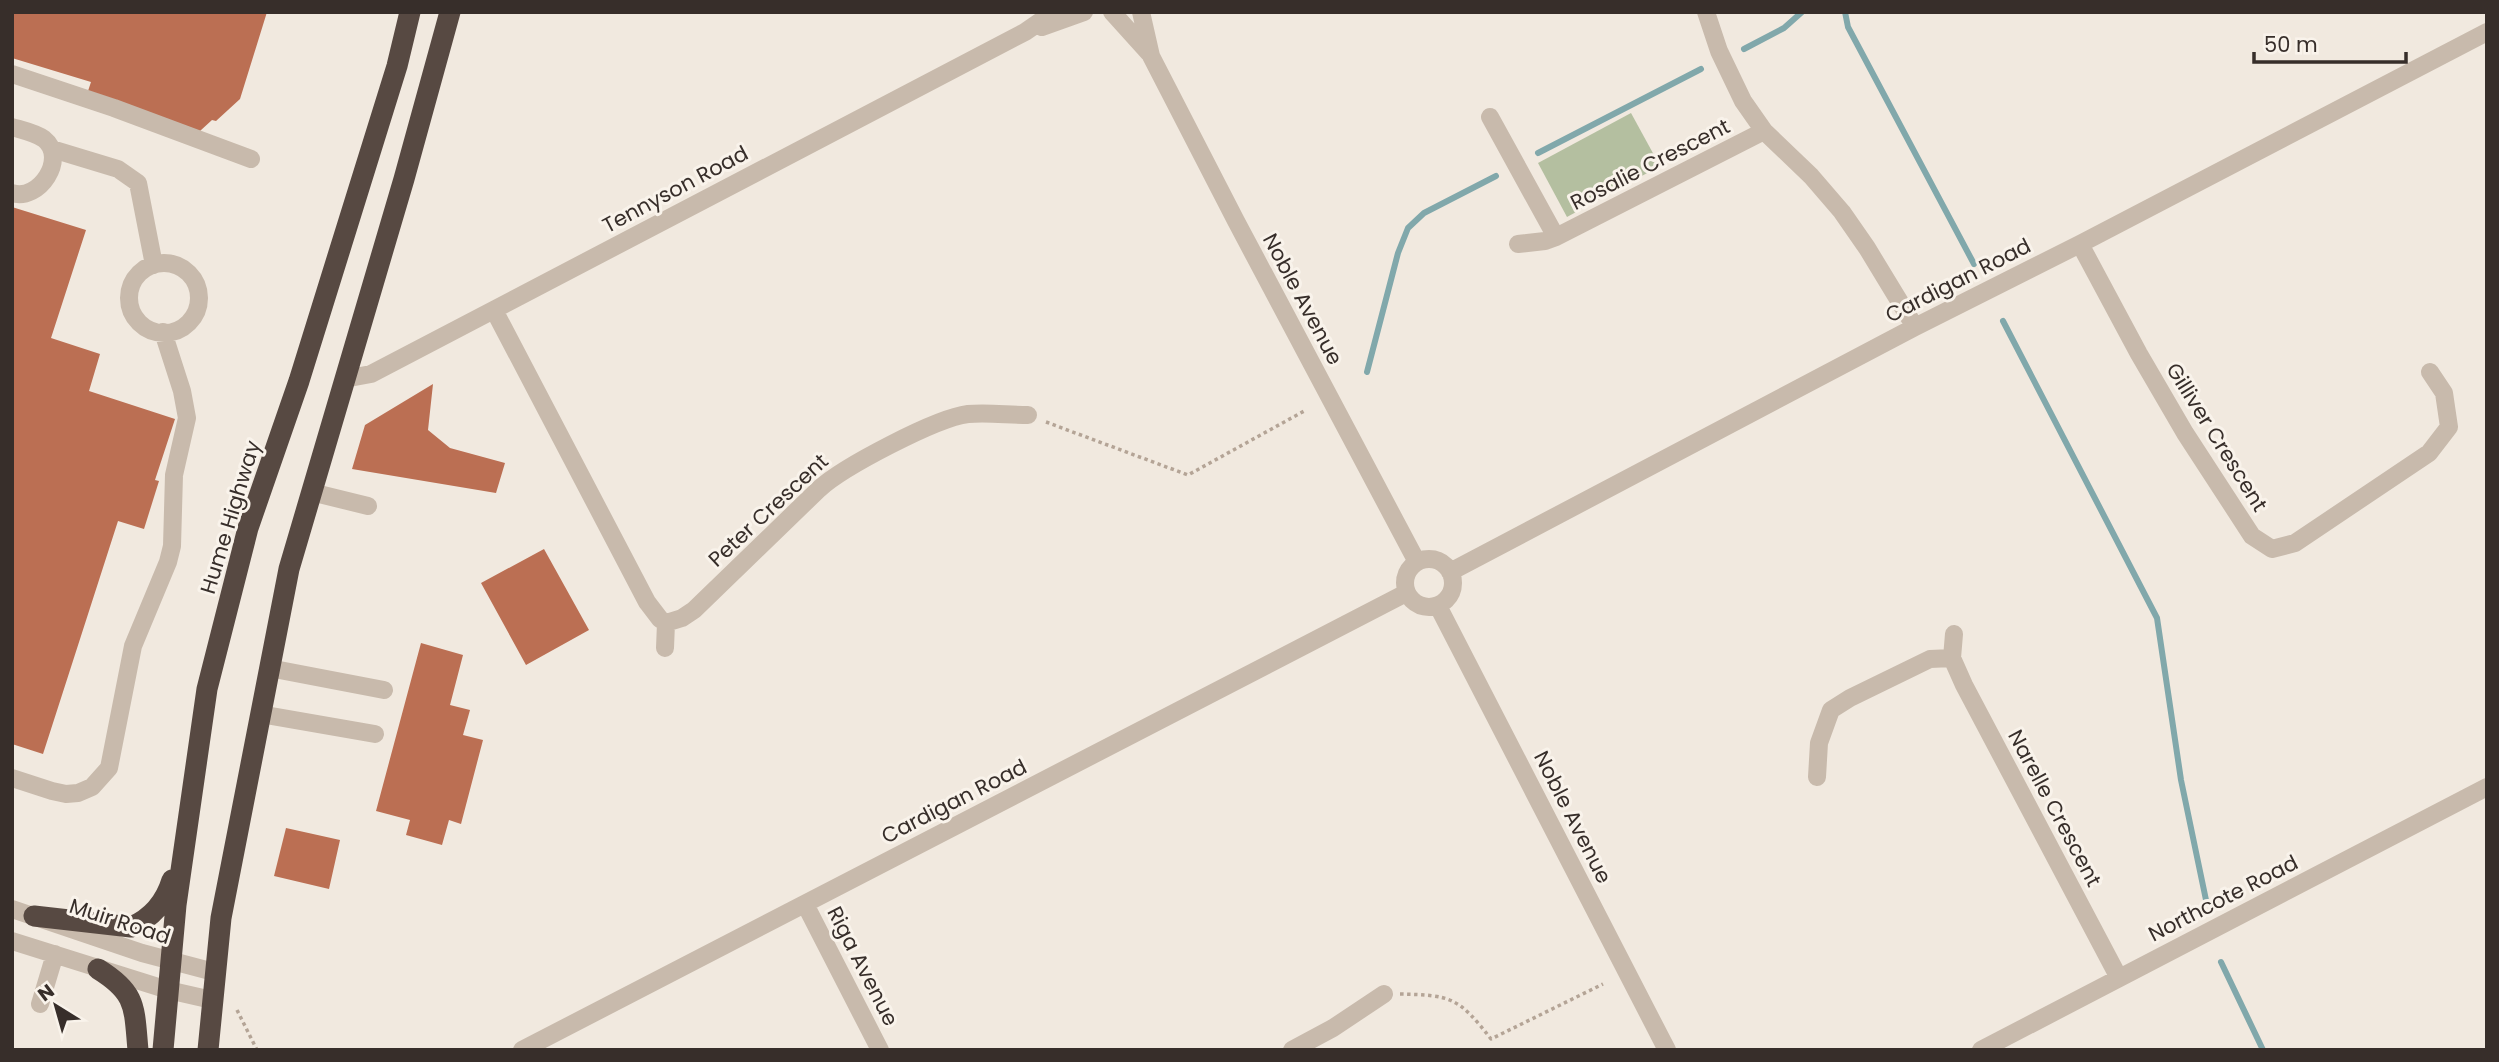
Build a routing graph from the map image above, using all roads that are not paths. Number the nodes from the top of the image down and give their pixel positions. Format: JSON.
{"nodes":[{"id":1,"x":410,"y":12,"type":"edge"},
{"id":2,"x":450,"y":12,"type":"edge"},
{"id":3,"x":1054,"y":12,"type":"edge"},
{"id":4,"x":1084,"y":12,"type":"edge"},
{"id":5,"x":1112,"y":12,"type":"edge"},
{"id":6,"x":1141,"y":12,"type":"edge"},
{"id":7,"x":1706,"y":12,"type":"edge"},
{"id":8,"x":1025,"y":33,"type":"junction"},
{"id":9,"x":2487,"y":33,"type":"edge"},
{"id":10,"x":1151,"y":56,"type":"junction"},
{"id":11,"x":12,"y":74,"type":"edge"},
{"id":12,"x":1490,"y":117,"type":"dead end"},
{"id":13,"x":12,"y":127,"type":"edge"},
{"id":14,"x":1764,"y":131,"type":"junction"},
{"id":15,"x":52,"y":149,"type":"junction"},
{"id":16,"x":251,"y":159,"type":"dead end"},
{"id":17,"x":12,"y":194,"type":"edge"},
{"id":18,"x":1556,"y":237,"type":"junction"},
{"id":19,"x":1518,"y":244,"type":"dead end"},
{"id":20,"x":2080,"y":244,"type":"junction"},
{"id":21,"x":154,"y":265,"type":"junction"},
{"id":22,"x":494,"y":310,"type":"junction"},
{"id":23,"x":1915,"y":327,"type":"junction"},
{"id":24,"x":163,"y":332,"type":"junction"},
{"id":25,"x":2430,"y":372,"type":"dead end"},
{"id":26,"x":344,"y":379,"type":"junction"},
{"id":27,"x":1028,"y":415,"type":"road end"},
{"id":28,"x":311,"y":492,"type":"junction"},
{"id":29,"x":368,"y":506,"type":"dead end"},
{"id":30,"x":1417,"y":562,"type":"junction"},
{"id":31,"x":1450,"y":572,"type":"junction"},
{"id":32,"x":1406,"y":593,"type":"junction"},
{"id":33,"x":1438,"y":606,"type":"junction"},
{"id":34,"x":666,"y":623,"type":"junction"},
{"id":35,"x":1954,"y":634,"type":"dead end"},
{"id":36,"x":665,"y":648,"type":"dead end"},
{"id":37,"x":1952,"y":658,"type":"junction"},
{"id":38,"x":270,"y":668,"type":"junction"},
{"id":39,"x":384,"y":690,"type":"dead end"},
{"id":40,"x":260,"y":714,"type":"junction"},
{"id":41,"x":376,"y":734,"type":"dead end"},
{"id":42,"x":1817,"y":777,"type":"dead end"},
{"id":43,"x":12,"y":778,"type":"edge"},
{"id":44,"x":2487,"y":787,"type":"edge"},
{"id":45,"x":186,"y":829,"type":"junction"},
{"id":46,"x":805,"y":904,"type":"junction"},
{"id":47,"x":12,"y":909,"type":"edge"},
{"id":48,"x":34,"y":916,"type":"junction"},
{"id":49,"x":12,"y":941,"type":"edge"},
{"id":50,"x":55,"y":954,"type":"junction"},
{"id":51,"x":170,"y":961,"type":"junction"},
{"id":52,"x":98,"y":969,"type":"junction"},
{"id":53,"x":214,"y":972,"type":"junction"},
{"id":54,"x":2119,"y":978,"type":"junction"},
{"id":55,"x":168,"y":990,"type":"junction"},
{"id":56,"x":1384,"y":994,"type":"road end"},
{"id":57,"x":212,"y":1000,"type":"junction"},
{"id":58,"x":40,"y":1003,"type":"dead end"},
{"id":59,"x":138,"y":1050,"type":"edge"},
{"id":60,"x":163,"y":1050,"type":"edge"},
{"id":61,"x":208,"y":1050,"type":"edge"},
{"id":62,"x":522,"y":1050,"type":"edge"},
{"id":63,"x":880,"y":1050,"type":"edge"},
{"id":64,"x":1292,"y":1050,"type":"edge"},
{"id":65,"x":1667,"y":1050,"type":"edge"},
{"id":66,"x":1981,"y":1050,"type":"edge"}],
"edges":[{"from":1,"to":45,"type":"highway","name":"Hume Highway"},
{"from":2,"to":26,"type":"highway"},
{"from":3,"to":8,"type":"street","name":"Tennyson Road"},
{"from":4,"to":8,"type":"street","name":"Tennyson Road"},
{"from":5,"to":10,"type":"street","name":"Noble Avenue"},
{"from":6,"to":10,"type":"street","name":"Noble Avenue"},
{"from":7,"to":14,"type":"street"},
{"from":8,"to":22,"type":"street","name":"Tennyson Road"},
{"from":9,"to":20,"type":"street","name":"Cardigan Road"},
{"from":10,"to":30,"type":"street","name":"Noble Avenue"},
{"from":11,"to":16,"type":"street"},
{"from":12,"to":18,"type":"street","name":"Rosalie Crescent"},
{"from":13,"to":15,"type":"street"},
{"from":14,"to":18,"type":"street","name":"Rosalie Crescent"},
{"from":14,"to":23,"type":"street"},
{"from":15,"to":17,"type":"street"},
{"from":15,"to":21,"type":"street"},
{"from":18,"to":19,"type":"street","name":"Rosalie Crescent"},
{"from":20,"to":23,"type":"street","name":"Cardigan Road"},
{"from":20,"to":25,"type":"street","name":"Gilliver Crescent"},
{"from":21,"to":24,"type":"street"},
{"from":21,"to":24,"type":"street"},
{"from":22,"to":26,"type":"street","name":"Tennyson Road"},
{"from":22,"to":34,"type":"street"},
{"from":23,"to":31,"type":"street","name":"Cardigan Road"},
{"from":24,"to":43,"type":"street"},
{"from":26,"to":28,"type":"highway"},
{"from":27,"to":34,"type":"street","name":"Peter Crescent"},
{"from":28,"to":29,"type":"street"},
{"from":28,"to":38,"type":"highway"},
{"from":30,"to":31,"type":"street"},
{"from":30,"to":32,"type":"street"},
{"from":31,"to":33,"type":"street"},
{"from":32,"to":33,"type":"street"},
{"from":32,"to":46,"type":"street","name":"Cardigan Road"},
{"from":33,"to":65,"type":"street","name":"Noble Avenue"},
{"from":34,"to":36,"type":"street"},
{"from":35,"to":37,"type":"street"},
{"from":37,"to":42,"type":"street"},
{"from":37,"to":54,"type":"street","name":"Narelle Crescent"},
{"from":38,"to":39,"type":"street"},
{"from":38,"to":40,"type":"highway"},
{"from":40,"to":41,"type":"street"},
{"from":40,"to":53,"type":"highway"},
{"from":44,"to":54,"type":"street","name":"Northcote Road"},
{"from":45,"to":48,"type":"highway"},
{"from":45,"to":51,"type":"highway","name":"Hume Highway"},
{"from":46,"to":62,"type":"street","name":"Cardigan Road"},
{"from":46,"to":63,"type":"street","name":"Riga Avenue"},
{"from":47,"to":48,"type":"street","name":"Muir Road"},
{"from":48,"to":51,"type":"street","name":"Muir Road"},
{"from":49,"to":50,"type":"street"},
{"from":50,"to":52,"type":"street"},
{"from":50,"to":58,"type":"street"},
{"from":51,"to":53,"type":"street","name":"Muir Road"},
{"from":51,"to":55,"type":"highway","name":"Hume Highway"},
{"from":52,"to":55,"type":"street"},
{"from":52,"to":59,"type":"highway"},
{"from":53,"to":57,"type":"highway"},
{"from":54,"to":66,"type":"street","name":"Northcote Road"},
{"from":55,"to":57,"type":"street"},
{"from":55,"to":60,"type":"highway","name":"Hume Highway"},
{"from":56,"to":64,"type":"street"},
{"from":57,"to":61,"type":"highway"}]}
